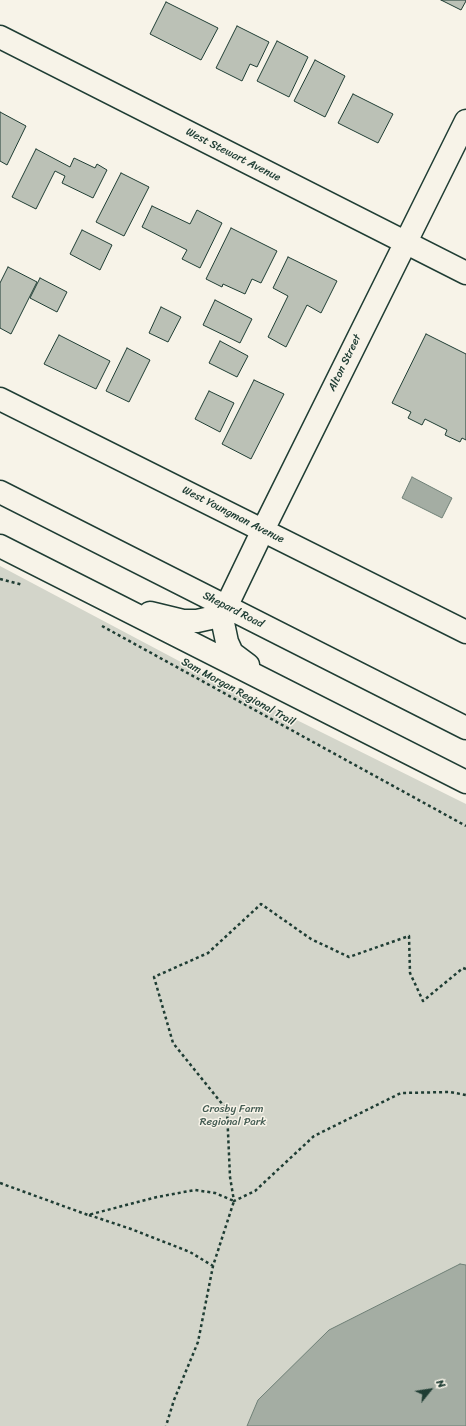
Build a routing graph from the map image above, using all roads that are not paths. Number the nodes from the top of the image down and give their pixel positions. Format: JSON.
{"nodes":[{"id":1,"x":0,"y":37,"type":"edge"},
{"id":2,"x":466,"y":121,"type":"edge"},
{"id":3,"x":405,"y":242,"type":"junction"},
{"id":4,"x":466,"y":272,"type":"edge"},
{"id":5,"x":0,"y":399,"type":"edge"},
{"id":6,"x":0,"y":492,"type":"edge"},
{"id":7,"x":263,"y":530,"type":"junction"},
{"id":8,"x":0,"y":546,"type":"edge"},
{"id":9,"x":96,"y":595,"type":"junction"},
{"id":10,"x":226,"y":607,"type":"junction"},
{"id":11,"x":466,"y":632,"type":"edge"},
{"id":12,"x":358,"y":727,"type":"junction"},
{"id":13,"x":466,"y":728,"type":"edge"},
{"id":14,"x":466,"y":782,"type":"edge"}],
"edges":[{"from":1,"to":3,"type":"main road","name":"West Stewart Avenue"},
{"from":2,"to":3,"type":"main road","name":"Alton Street"},
{"from":3,"to":4,"type":"main road","name":"West Stewart Avenue"},
{"from":3,"to":7,"type":"main road","name":"Alton Street"},
{"from":5,"to":7,"type":"main road","name":"West Youngman Avenue"},
{"from":6,"to":10,"type":"main road","name":"Shepard Road"},
{"from":7,"to":10,"type":"main road","name":"Alton Street"},
{"from":7,"to":11,"type":"main road","name":"West Youngman Avenue"},
{"from":8,"to":9,"type":"main road"},
{"from":9,"to":10,"type":"main road"},
{"from":9,"to":12,"type":"main road"},
{"from":10,"to":12,"type":"main road"},
{"from":10,"to":13,"type":"main road","name":"Shepard Road"},
{"from":12,"to":14,"type":"main road"}]}
